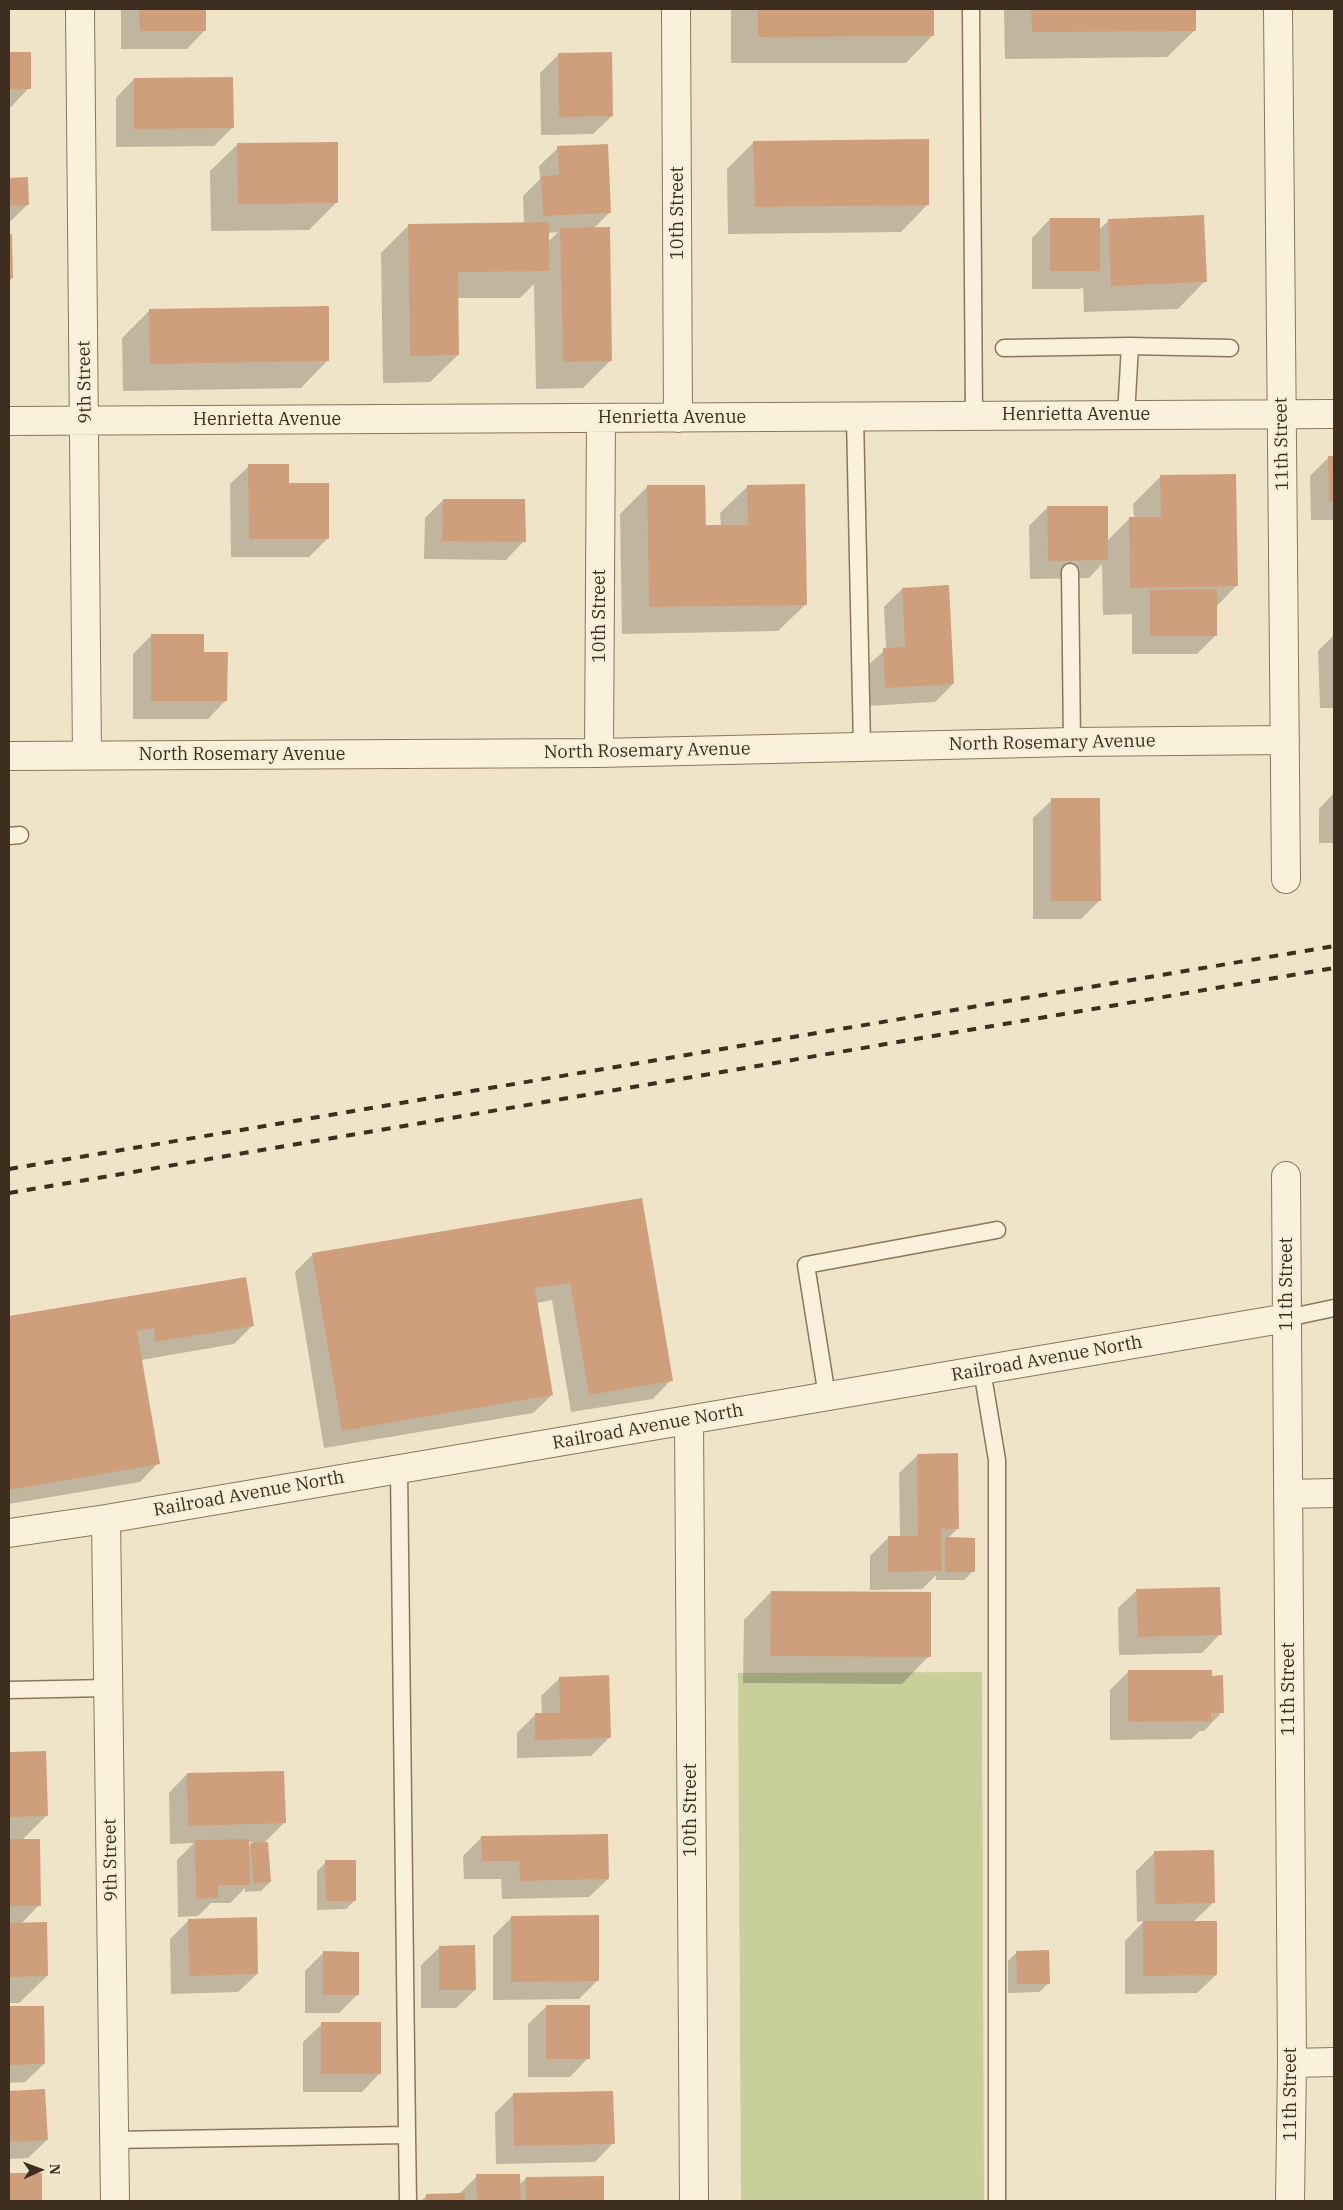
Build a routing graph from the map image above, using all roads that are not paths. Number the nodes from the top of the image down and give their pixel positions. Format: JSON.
{"nodes":[{"id":1,"x":80,"y":9,"type":"edge"},
{"id":2,"x":676,"y":9,"type":"edge"},
{"id":3,"x":971,"y":9,"type":"edge"},
{"id":4,"x":1278,"y":9,"type":"edge"},
{"id":5,"x":1130,"y":346,"type":"junction"},
{"id":6,"x":1004,"y":348,"type":"dead end"},
{"id":7,"x":1230,"y":348,"type":"dead end"},
{"id":8,"x":1334,"y":414,"type":"edge"},
{"id":9,"x":1126,"y":415,"type":"junction"},
{"id":10,"x":1281,"y":415,"type":"junction"},
{"id":11,"x":974,"y":416,"type":"junction"},
{"id":12,"x":855,"y":417,"type":"junction"},
{"id":13,"x":601,"y":418,"type":"junction"},
{"id":14,"x":678,"y":418,"type":"junction"},
{"id":15,"x":86,"y":420,"type":"junction"},
{"id":16,"x":9,"y":421,"type":"edge"},
{"id":17,"x":1070,"y":572,"type":"dead end"},
{"id":18,"x":1285,"y":740,"type":"junction"},
{"id":19,"x":1072,"y":742,"type":"junction"},
{"id":20,"x":862,"y":747,"type":"junction"},
{"id":21,"x":600,"y":753,"type":"junction"},
{"id":22,"x":88,"y":755,"type":"junction"},
{"id":23,"x":9,"y":756,"type":"edge"},
{"id":24,"x":1286,"y":879,"type":"dead end"},
{"id":25,"x":1286,"y":1176,"type":"dead end"},
{"id":26,"x":997,"y":1230,"type":"dead end"},
{"id":27,"x":1334,"y":1308,"type":"edge"},
{"id":28,"x":1287,"y":1318,"type":"junction"},
{"id":29,"x":982,"y":1370,"type":"junction"},
{"id":30,"x":826,"y":1396,"type":"junction"},
{"id":31,"x":689,"y":1420,"type":"junction"},
{"id":32,"x":399,"y":1469,"type":"junction"},
{"id":33,"x":1334,"y":1493,"type":"edge"},
{"id":34,"x":1288,"y":1494,"type":"junction"},
{"id":35,"x":106,"y":1519,"type":"junction"},
{"id":36,"x":9,"y":1533,"type":"edge"},
{"id":37,"x":108,"y":1688,"type":"junction"},
{"id":38,"x":9,"y":1690,"type":"edge"},
{"id":39,"x":1334,"y":2062,"type":"edge"},
{"id":40,"x":1292,"y":2063,"type":"junction"},
{"id":41,"x":407,"y":2135,"type":"junction"},
{"id":42,"x":114,"y":2140,"type":"junction"},
{"id":43,"x":115,"y":2201,"type":"edge"},
{"id":44,"x":408,"y":2201,"type":"edge"},
{"id":45,"x":694,"y":2201,"type":"edge"},
{"id":46,"x":997,"y":2201,"type":"edge"},
{"id":47,"x":1290,"y":2201,"type":"edge"}],
"edges":[{"from":1,"to":15,"type":"street","name":"9th Street"},
{"from":2,"to":14,"type":"street","name":"10th Street"},
{"from":3,"to":11,"type":"lane"},
{"from":4,"to":10,"type":"street","name":"11th Street"},
{"from":5,"to":6,"type":"lane"},
{"from":5,"to":7,"type":"lane"},
{"from":5,"to":9,"type":"lane"},
{"from":8,"to":10,"type":"street","name":"Henrietta Avenue"},
{"from":9,"to":10,"type":"street","name":"Henrietta Avenue"},
{"from":9,"to":11,"type":"street","name":"Henrietta Avenue"},
{"from":10,"to":18,"type":"street","name":"11th Street"},
{"from":11,"to":12,"type":"street","name":"Henrietta Avenue"},
{"from":12,"to":14,"type":"street","name":"Henrietta Avenue"},
{"from":12,"to":20,"type":"lane"},
{"from":13,"to":14,"type":"street","name":"Henrietta Avenue"},
{"from":13,"to":15,"type":"street","name":"Henrietta Avenue"},
{"from":13,"to":21,"type":"street","name":"10th Street"},
{"from":15,"to":16,"type":"street","name":"Henrietta Avenue"},
{"from":15,"to":22,"type":"street","name":"9th Street"},
{"from":17,"to":19,"type":"lane"},
{"from":18,"to":19,"type":"street","name":"North Rosemary Avenue"},
{"from":18,"to":24,"type":"street","name":"11th Street"},
{"from":19,"to":20,"type":"street","name":"North Rosemary Avenue"},
{"from":20,"to":21,"type":"street","name":"North Rosemary Avenue"},
{"from":21,"to":22,"type":"street","name":"North Rosemary Avenue"},
{"from":22,"to":23,"type":"street","name":"North Rosemary Avenue"},
{"from":25,"to":28,"type":"street","name":"11th Street"},
{"from":26,"to":30,"type":"lane"},
{"from":27,"to":28,"type":"lane"},
{"from":28,"to":29,"type":"street","name":"Railroad Avenue North"},
{"from":28,"to":34,"type":"street","name":"11th Street"},
{"from":29,"to":30,"type":"street","name":"Railroad Avenue North"},
{"from":29,"to":46,"type":"lane"},
{"from":30,"to":31,"type":"street","name":"Railroad Avenue North"},
{"from":31,"to":32,"type":"street","name":"Railroad Avenue North"},
{"from":31,"to":45,"type":"street","name":"10th Street"},
{"from":32,"to":35,"type":"street","name":"Railroad Avenue North"},
{"from":32,"to":41,"type":"lane"},
{"from":33,"to":34,"type":"street"},
{"from":34,"to":40,"type":"street","name":"11th Street"},
{"from":35,"to":36,"type":"street","name":"Railroad Avenue North"},
{"from":35,"to":37,"type":"street","name":"9th Street"},
{"from":37,"to":38,"type":"lane"},
{"from":37,"to":42,"type":"street","name":"9th Street"},
{"from":39,"to":40,"type":"street"},
{"from":40,"to":47,"type":"street","name":"11th Street"},
{"from":41,"to":42,"type":"lane"},
{"from":41,"to":44,"type":"lane"},
{"from":42,"to":43,"type":"street","name":"9th Street"}]}
